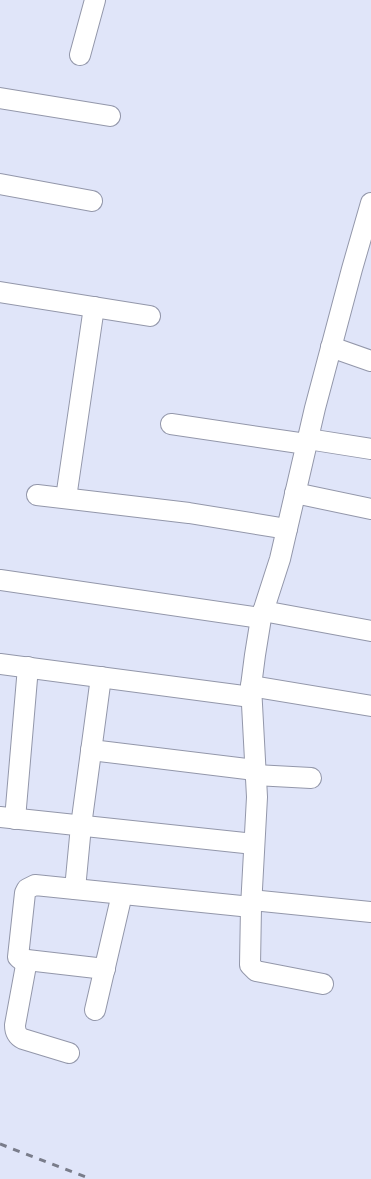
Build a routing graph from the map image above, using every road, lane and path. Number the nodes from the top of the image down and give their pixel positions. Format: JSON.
{"nodes":[{"id":1,"x":95,"y":0,"type":"edge"},
{"id":2,"x":80,"y":55,"type":"dead end"},
{"id":3,"x":0,"y":98,"type":"edge"},
{"id":4,"x":110,"y":116,"type":"dead end"},
{"id":5,"x":0,"y":184,"type":"edge"},
{"id":6,"x":92,"y":201,"type":"dead end"},
{"id":7,"x":371,"y":203,"type":"edge"},
{"id":8,"x":0,"y":292,"type":"edge"},
{"id":9,"x":94,"y":307,"type":"junction"},
{"id":10,"x":150,"y":316,"type":"dead end"},
{"id":11,"x":330,"y":347,"type":"junction"},
{"id":12,"x":371,"y":361,"type":"edge"},
{"id":13,"x":171,"y":424,"type":"dead end"},
{"id":14,"x":307,"y":441,"type":"junction"},
{"id":15,"x":371,"y":449,"type":"edge"},
{"id":16,"x":295,"y":493,"type":"junction"},
{"id":17,"x":37,"y":495,"type":"dead end"},
{"id":18,"x":66,"y":498,"type":"junction"},
{"id":19,"x":371,"y":509,"type":"edge"},
{"id":20,"x":287,"y":529,"type":"junction"},
{"id":21,"x":0,"y":580,"type":"edge"},
{"id":22,"x":262,"y":615,"type":"junction"},
{"id":23,"x":371,"y":630,"type":"edge"},
{"id":24,"x":0,"y":664,"type":"edge"},
{"id":25,"x":28,"y":667,"type":"junction"},
{"id":26,"x":101,"y":677,"type":"junction"},
{"id":27,"x":251,"y":691,"type":"junction"},
{"id":28,"x":371,"y":706,"type":"edge"},
{"id":29,"x":91,"y":750,"type":"junction"},
{"id":30,"x":255,"y":772,"type":"junction"},
{"id":31,"x":311,"y":778,"type":"dead end"},
{"id":32,"x":8,"y":818,"type":"edge"},
{"id":33,"x":81,"y":826,"type":"junction"},
{"id":34,"x":254,"y":844,"type":"junction"},
{"id":35,"x":75,"y":889,"type":"junction"},
{"id":36,"x":122,"y":894,"type":"junction"},
{"id":37,"x":251,"y":904,"type":"junction"},
{"id":38,"x":371,"y":912,"type":"edge"},
{"id":39,"x":28,"y":960,"type":"junction"},
{"id":40,"x":105,"y":969,"type":"junction"},
{"id":41,"x":323,"y":984,"type":"dead end"},
{"id":42,"x":95,"y":1010,"type":"dead end"},
{"id":43,"x":69,"y":1053,"type":"dead end"}],
"edges":[{"from":1,"to":2,"type":"street"},
{"from":3,"to":4,"type":"street"},
{"from":5,"to":6,"type":"street"},
{"from":7,"to":11,"type":"street"},
{"from":8,"to":9,"type":"street"},
{"from":9,"to":10,"type":"street"},
{"from":9,"to":18,"type":"street"},
{"from":11,"to":12,"type":"street"},
{"from":11,"to":14,"type":"street"},
{"from":13,"to":14,"type":"street"},
{"from":14,"to":15,"type":"street"},
{"from":14,"to":16,"type":"street"},
{"from":16,"to":19,"type":"street"},
{"from":16,"to":20,"type":"street"},
{"from":17,"to":18,"type":"street"},
{"from":18,"to":20,"type":"street"},
{"from":20,"to":22,"type":"street"},
{"from":21,"to":22,"type":"street"},
{"from":22,"to":23,"type":"street"},
{"from":22,"to":27,"type":"street"},
{"from":24,"to":25,"type":"street"},
{"from":25,"to":26,"type":"street"},
{"from":25,"to":32,"type":"street"},
{"from":26,"to":27,"type":"street"},
{"from":26,"to":29,"type":"street"},
{"from":27,"to":28,"type":"street"},
{"from":27,"to":30,"type":"street"},
{"from":29,"to":30,"type":"street"},
{"from":29,"to":33,"type":"street"},
{"from":30,"to":31,"type":"street"},
{"from":30,"to":34,"type":"street"},
{"from":32,"to":33,"type":"street"},
{"from":33,"to":34,"type":"street"},
{"from":33,"to":35,"type":"street"},
{"from":34,"to":37,"type":"street"},
{"from":35,"to":36,"type":"street"},
{"from":35,"to":39,"type":"street"},
{"from":36,"to":37,"type":"street"},
{"from":36,"to":40,"type":"street"},
{"from":37,"to":38,"type":"street"},
{"from":37,"to":41,"type":"street"},
{"from":39,"to":40,"type":"street"},
{"from":39,"to":43,"type":"street"},
{"from":40,"to":42,"type":"street"}]}
